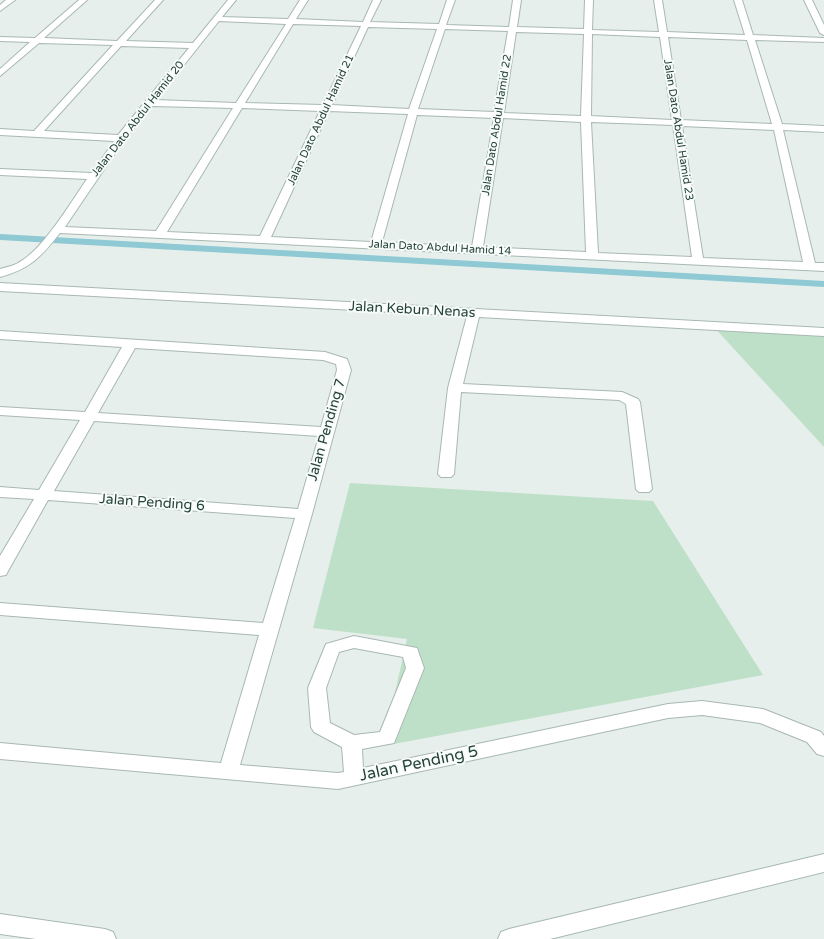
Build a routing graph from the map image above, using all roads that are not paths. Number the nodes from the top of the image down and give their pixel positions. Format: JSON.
{"nodes":[{"id":1,"x":11,"y":0,"type":"edge"},
{"id":2,"x":83,"y":0,"type":"edge"},
{"id":3,"x":159,"y":0,"type":"edge"},
{"id":4,"x":232,"y":0,"type":"edge"},
{"id":5,"x":304,"y":0,"type":"edge"},
{"id":6,"x":377,"y":0,"type":"edge"},
{"id":7,"x":451,"y":0,"type":"edge"},
{"id":8,"x":517,"y":0,"type":"edge"},
{"id":9,"x":590,"y":0,"type":"edge"},
{"id":10,"x":658,"y":0,"type":"edge"},
{"id":11,"x":738,"y":0,"type":"edge"},
{"id":12,"x":808,"y":0,"type":"edge"},
{"id":13,"x":0,"y":8,"type":"edge"},
{"id":14,"x":217,"y":19,"type":"junction"},
{"id":15,"x":291,"y":22,"type":"junction"},
{"id":16,"x":366,"y":24,"type":"junction"},
{"id":17,"x":442,"y":27,"type":"junction"},
{"id":18,"x":513,"y":29,"type":"junction"},
{"id":19,"x":588,"y":32,"type":"junction"},
{"id":20,"x":664,"y":34,"type":"junction"},
{"id":21,"x":824,"y":34,"type":"edge"},
{"id":22,"x":749,"y":37,"type":"junction"},
{"id":23,"x":0,"y":39,"type":"edge"},
{"id":24,"x":37,"y":40,"type":"junction"},
{"id":25,"x":824,"y":40,"type":"edge"},
{"id":26,"x":117,"y":43,"type":"junction"},
{"id":27,"x":195,"y":46,"type":"junction"},
{"id":28,"x":0,"y":74,"type":"edge"},
{"id":29,"x":149,"y":103,"type":"junction"},
{"id":30,"x":239,"y":106,"type":"junction"},
{"id":31,"x":327,"y":108,"type":"junction"},
{"id":32,"x":412,"y":111,"type":"junction"},
{"id":33,"x":499,"y":114,"type":"junction"},
{"id":34,"x":586,"y":118,"type":"junction"},
{"id":35,"x":677,"y":122,"type":"junction"},
{"id":36,"x":778,"y":127,"type":"junction"},
{"id":37,"x":824,"y":129,"type":"edge"},
{"id":38,"x":0,"y":132,"type":"edge"},
{"id":39,"x":36,"y":134,"type":"junction"},
{"id":40,"x":121,"y":138,"type":"junction"},
{"id":41,"x":0,"y":172,"type":"edge"},
{"id":42,"x":94,"y":176,"type":"junction"},
{"id":43,"x":57,"y":230,"type":"junction"},
{"id":44,"x":160,"y":234,"type":"junction"},
{"id":45,"x":264,"y":239,"type":"junction"},
{"id":46,"x":376,"y":244,"type":"junction"},
{"id":47,"x":477,"y":250,"type":"junction"},
{"id":48,"x":592,"y":255,"type":"junction"},
{"id":49,"x":698,"y":260,"type":"junction"},
{"id":50,"x":810,"y":266,"type":"junction"},
{"id":51,"x":824,"y":266,"type":"edge"},
{"id":52,"x":0,"y":274,"type":"edge"},
{"id":53,"x":0,"y":287,"type":"edge"},
{"id":54,"x":474,"y":313,"type":"junction"},
{"id":55,"x":824,"y":332,"type":"edge"},
{"id":56,"x":0,"y":335,"type":"edge"},
{"id":57,"x":131,"y":343,"type":"junction"},
{"id":58,"x":456,"y":388,"type":"junction"},
{"id":59,"x":0,"y":411,"type":"edge"},
{"id":60,"x":90,"y":416,"type":"junction"},
{"id":61,"x":327,"y":432,"type":"junction"},
{"id":62,"x":446,"y":474,"type":"dead end"},
{"id":63,"x":644,"y":489,"type":"dead end"},
{"id":64,"x":0,"y":492,"type":"edge"},
{"id":65,"x":42,"y":495,"type":"junction"},
{"id":66,"x":304,"y":514,"type":"junction"},
{"id":67,"x":0,"y":571,"type":"edge"},
{"id":68,"x":0,"y":609,"type":"edge"},
{"id":69,"x":270,"y":630,"type":"junction"},
{"id":70,"x":352,"y":743,"type":"junction"},
{"id":71,"x":824,"y":749,"type":"edge"},
{"id":72,"x":0,"y":751,"type":"edge"},
{"id":73,"x":228,"y":771,"type":"junction"},
{"id":74,"x":354,"y":778,"type":"junction"},
{"id":75,"x":824,"y":863,"type":"edge"},
{"id":76,"x":0,"y":924,"type":"edge"},
{"id":77,"x":105,"y":939,"type":"edge"},
{"id":78,"x":509,"y":939,"type":"edge"}],
"edges":[{"from":1,"to":13,"type":"street"},
{"from":2,"to":24,"type":"street"},
{"from":3,"to":26,"type":"street"},
{"from":4,"to":14,"type":"street","name":"Jalan Dato Abdul Hamid 20"},
{"from":5,"to":15,"type":"street"},
{"from":6,"to":16,"type":"street","name":"Jalan Dato Abdul Hamid 21"},
{"from":7,"to":17,"type":"street"},
{"from":8,"to":18,"type":"street","name":"Jalan Dato Abdul Hamid 22"},
{"from":9,"to":19,"type":"street"},
{"from":10,"to":20,"type":"street","name":"Jalan Dato Abdul Hamid 23"},
{"from":11,"to":22,"type":"street"},
{"from":12,"to":21,"type":"street"},
{"from":14,"to":15,"type":"street"},
{"from":14,"to":27,"type":"street","name":"Jalan Dato Abdul Hamid 20"},
{"from":15,"to":16,"type":"street"},
{"from":15,"to":30,"type":"street"},
{"from":16,"to":17,"type":"street"},
{"from":16,"to":31,"type":"street","name":"Jalan Dato Abdul Hamid 21"},
{"from":17,"to":18,"type":"street"},
{"from":17,"to":32,"type":"street"},
{"from":18,"to":19,"type":"street"},
{"from":18,"to":33,"type":"street","name":"Jalan Dato Abdul Hamid 22"},
{"from":19,"to":20,"type":"street"},
{"from":19,"to":34,"type":"street"},
{"from":20,"to":22,"type":"street"},
{"from":20,"to":35,"type":"street","name":"Jalan Dato Abdul Hamid 23"},
{"from":22,"to":25,"type":"street"},
{"from":22,"to":36,"type":"street"},
{"from":23,"to":24,"type":"street"},
{"from":24,"to":26,"type":"street"},
{"from":24,"to":28,"type":"street"},
{"from":26,"to":27,"type":"street"},
{"from":26,"to":39,"type":"street"},
{"from":27,"to":29,"type":"street","name":"Jalan Dato Abdul Hamid 20"},
{"from":29,"to":30,"type":"street"},
{"from":29,"to":40,"type":"street","name":"Jalan Dato Abdul Hamid 20"},
{"from":30,"to":31,"type":"street"},
{"from":30,"to":44,"type":"street"},
{"from":31,"to":32,"type":"street"},
{"from":31,"to":45,"type":"street","name":"Jalan Dato Abdul Hamid 21"},
{"from":32,"to":33,"type":"street"},
{"from":32,"to":46,"type":"street"},
{"from":33,"to":34,"type":"street"},
{"from":33,"to":47,"type":"street","name":"Jalan Dato Abdul Hamid 22"},
{"from":34,"to":35,"type":"street"},
{"from":34,"to":48,"type":"street"},
{"from":35,"to":36,"type":"street"},
{"from":35,"to":49,"type":"street","name":"Jalan Dato Abdul Hamid 23"},
{"from":36,"to":37,"type":"street"},
{"from":36,"to":50,"type":"street"},
{"from":38,"to":39,"type":"street"},
{"from":39,"to":40,"type":"street"},
{"from":40,"to":42,"type":"street","name":"Jalan Dato Abdul Hamid 20"},
{"from":41,"to":42,"type":"street"},
{"from":42,"to":43,"type":"street","name":"Jalan Dato Abdul Hamid 20"},
{"from":43,"to":44,"type":"street","name":"Jalan Dato Abdul Hamid 14"},
{"from":43,"to":52,"type":"street","name":"Jalan Dato Abdul Hamid 20"},
{"from":44,"to":45,"type":"street","name":"Jalan Dato Abdul Hamid 14"},
{"from":45,"to":46,"type":"street","name":"Jalan Dato Abdul Hamid 14"},
{"from":46,"to":47,"type":"street","name":"Jalan Dato Abdul Hamid 14"},
{"from":47,"to":48,"type":"street","name":"Jalan Dato Abdul Hamid 14"},
{"from":48,"to":49,"type":"street","name":"Jalan Dato Abdul Hamid 14"},
{"from":49,"to":50,"type":"street","name":"Jalan Dato Abdul Hamid 14"},
{"from":50,"to":51,"type":"street","name":"Jalan Dato Abdul Hamid 14"},
{"from":53,"to":54,"type":"street","name":"Jalan Kebun Nenas"},
{"from":54,"to":55,"type":"street","name":"Jalan Kebun Nenas"},
{"from":54,"to":58,"type":"street"},
{"from":56,"to":57,"type":"street","name":"Jalan Pending 7"},
{"from":57,"to":60,"type":"street"},
{"from":57,"to":61,"type":"street","name":"Jalan Pending 7"},
{"from":58,"to":62,"type":"street"},
{"from":58,"to":63,"type":"street"},
{"from":59,"to":60,"type":"street"},
{"from":60,"to":61,"type":"street"},
{"from":60,"to":65,"type":"street"},
{"from":61,"to":66,"type":"street","name":"Jalan Pending 7"},
{"from":64,"to":65,"type":"street","name":"Jalan Pending 6"},
{"from":65,"to":66,"type":"street","name":"Jalan Pending 6"},
{"from":65,"to":67,"type":"street"},
{"from":66,"to":69,"type":"street","name":"Jalan Pending 7"},
{"from":68,"to":69,"type":"street"},
{"from":69,"to":73,"type":"street","name":"Jalan Pending 7"},
{"from":70,"to":70,"type":"street"},
{"from":70,"to":74,"type":"street"},
{"from":71,"to":74,"type":"street","name":"Jalan Pending 5"},
{"from":72,"to":73,"type":"street","name":"Jalan Pending 5"},
{"from":73,"to":74,"type":"street","name":"Jalan Pending 5"},
{"from":75,"to":78,"type":"street"},
{"from":76,"to":77,"type":"street"}]}
